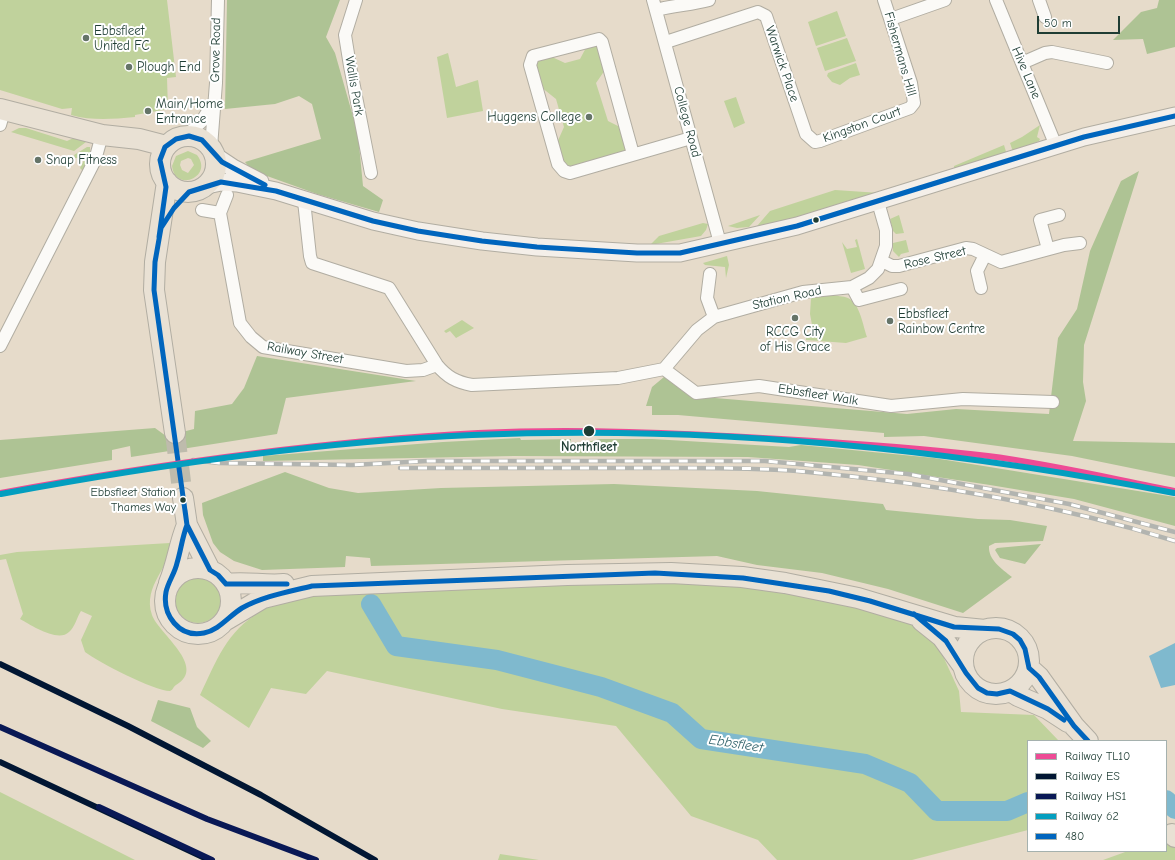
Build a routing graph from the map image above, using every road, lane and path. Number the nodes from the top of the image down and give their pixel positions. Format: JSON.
{"nodes":[{"id":1,"x":218,"y":0,"type":"edge"},
{"id":2,"x":356,"y":0,"type":"edge"},
{"id":3,"x":709,"y":0,"type":"edge"},
{"id":4,"x":884,"y":0,"type":"edge"},
{"id":5,"x":946,"y":0,"type":"edge"},
{"id":6,"x":996,"y":0,"type":"edge"},
{"id":7,"x":1039,"y":0,"type":"edge"},
{"id":8,"x":655,"y":5,"type":"edge"},
{"id":9,"x":1045,"y":17,"type":"dead end"},
{"id":10,"x":891,"y":19,"type":"junction"},
{"id":11,"x":666,"y":42,"type":"junction"},
{"id":12,"x":1022,"y":63,"type":"junction"},
{"id":13,"x":1107,"y":63,"type":"dead end"},
{"id":14,"x":214,"y":100,"type":"junction"},
{"id":15,"x":910,"y":108,"type":"joint"},
{"id":16,"x":1,"y":115,"type":"edge"},
{"id":17,"x":1175,"y":116,"type":"edge"},
{"id":18,"x":102,"y":135,"type":"junction"},
{"id":19,"x":186,"y":136,"type":"junction"},
{"id":20,"x":691,"y":138,"type":"junction"},
{"id":21,"x":815,"y":142,"type":"joint"},
{"id":22,"x":1056,"y":146,"type":"junction"},
{"id":23,"x":213,"y":152,"type":"junction"},
{"id":24,"x":163,"y":154,"type":"junction"},
{"id":25,"x":633,"y":154,"type":"junction"},
{"id":26,"x":371,"y":173,"type":"dead end"},
{"id":27,"x":167,"y":182,"type":"junction"},
{"id":28,"x":198,"y":189,"type":"junction"},
{"id":29,"x":276,"y":191,"type":"junction"},
{"id":30,"x":227,"y":195,"type":"dead end"},
{"id":31,"x":304,"y":201,"type":"junction"},
{"id":32,"x":878,"y":202,"type":"junction"},
{"id":33,"x":202,"y":210,"type":"dead end"},
{"id":34,"x":220,"y":213,"type":"junction"},
{"id":35,"x":1059,"y":215,"type":"dead end"},
{"id":36,"x":161,"y":228,"type":"junction"},
{"id":37,"x":720,"y":243,"type":"junction"},
{"id":38,"x":1080,"y":243,"type":"dead end"},
{"id":39,"x":1048,"y":250,"type":"junction"},
{"id":40,"x":985,"y":255,"type":"junction"},
{"id":41,"x":882,"y":261,"type":"junction"},
{"id":42,"x":710,"y":274,"type":"dead end"},
{"id":43,"x":852,"y":287,"type":"junction"},
{"id":44,"x":981,"y":288,"type":"dead end"},
{"id":45,"x":901,"y":289,"type":"dead end"},
{"id":46,"x":714,"y":317,"type":"junction"},
{"id":47,"x":0,"y":346,"type":"edge"},
{"id":48,"x":437,"y":365,"type":"junction"},
{"id":49,"x":664,"y":370,"type":"junction"},
{"id":50,"x":1053,"y":402,"type":"dead end"},
{"id":51,"x":175,"y":433,"type":"tunnel mouth"},
{"id":52,"x":183,"y":498,"type":"tunnel mouth"},
{"id":53,"x":187,"y":525,"type":"junction"},
{"id":54,"x":210,"y":570,"type":"junction"},
{"id":55,"x":169,"y":583,"type":"junction"},
{"id":56,"x":226,"y":584,"type":"junction"},
{"id":57,"x":312,"y":586,"type":"junction"},
{"id":58,"x":917,"y":615,"type":"junction"},
{"id":59,"x":226,"y":620,"type":"junction"},
{"id":60,"x":984,"y":630,"type":"junction"},
{"id":61,"x":963,"y":666,"type":"junction"},
{"id":62,"x":1029,"y":668,"type":"junction"},
{"id":63,"x":1010,"y":691,"type":"junction"},
{"id":64,"x":1074,"y":726,"type":"junction"},
{"id":65,"x":1087,"y":740,"type":"edge"}],
"edges":[{"from":1,"to":14,"type":"street","name":"Grove Road"},
{"from":2,"to":26,"type":"street","name":"Wallis Park"},
{"from":3,"to":8,"type":"street"},
{"from":4,"to":10,"type":"street","name":"Fishermans Hill"},
{"from":5,"to":10,"type":"street"},
{"from":6,"to":12,"type":"street","name":"Hive Lane"},
{"from":7,"to":9,"type":"street"},
{"from":8,"to":11,"type":"street","name":"College Road"},
{"from":10,"to":15,"type":"street","name":"Fishermans Hill"},
{"from":11,"to":20,"type":"street","name":"College Road"},
{"from":11,"to":21,"type":"street","name":"Warwick Place"},
{"from":12,"to":13,"type":"street"},
{"from":12,"to":22,"type":"street","name":"Hive Lane"},
{"from":14,"to":19,"type":"street","name":"Grove Road"},
{"from":14,"to":23,"type":"street","name":"Grove Road"},
{"from":15,"to":21,"type":"street","name":"Kingston Court"},
{"from":16,"to":18,"type":"main road"},
{"from":17,"to":22,"type":"main road"},
{"from":18,"to":24,"type":"main road"},
{"from":18,"to":47,"type":"street"},
{"from":19,"to":23,"type":"main road"},
{"from":19,"to":24,"type":"main road"},
{"from":20,"to":25,"type":"street"},
{"from":20,"to":37,"type":"street","name":"College Road"},
{"from":22,"to":32,"type":"main road"},
{"from":23,"to":28,"type":"main road"},
{"from":23,"to":29,"type":"main road"},
{"from":24,"to":27,"type":"main road"},
{"from":25,"to":25,"type":"street"},
{"from":27,"to":28,"type":"main road"},
{"from":27,"to":36,"type":"main road"},
{"from":28,"to":29,"type":"main road"},
{"from":28,"to":36,"type":"main road"},
{"from":29,"to":31,"type":"main road"},
{"from":30,"to":34,"type":"street"},
{"from":31,"to":37,"type":"main road"},
{"from":31,"to":48,"type":"street"},
{"from":32,"to":37,"type":"main road"},
{"from":32,"to":41,"type":"street","name":"Station Road"},
{"from":33,"to":34,"type":"street"},
{"from":34,"to":48,"type":"street","name":"Railway Street"},
{"from":35,"to":39,"type":"street"},
{"from":36,"to":51,"type":"main road"},
{"from":38,"to":39,"type":"street","name":"Rose Street"},
{"from":39,"to":40,"type":"street","name":"Rose Street"},
{"from":40,"to":41,"type":"street","name":"Rose Street"},
{"from":40,"to":44,"type":"street"},
{"from":41,"to":43,"type":"street","name":"Station Road"},
{"from":42,"to":46,"type":"street"},
{"from":43,"to":45,"type":"street"},
{"from":43,"to":46,"type":"street","name":"Station Road"},
{"from":46,"to":49,"type":"street"},
{"from":48,"to":49,"type":"street"},
{"from":49,"to":50,"type":"street","name":"Ebbsfleet Walk"},
{"from":52,"to":53,"type":"main road"},
{"from":53,"to":54,"type":"main road"},
{"from":53,"to":55,"type":"main road"},
{"from":54,"to":55,"type":"main road"},
{"from":54,"to":56,"type":"main road"},
{"from":55,"to":59,"type":"main road"},
{"from":56,"to":57,"type":"main road"},
{"from":56,"to":59,"type":"main road"},
{"from":57,"to":58,"type":"main road"},
{"from":57,"to":59,"type":"main road"},
{"from":58,"to":60,"type":"main road"},
{"from":58,"to":61,"type":"main road"},
{"from":60,"to":61,"type":"main road"},
{"from":60,"to":62,"type":"main road"},
{"from":61,"to":63,"type":"main road"},
{"from":62,"to":63,"type":"main road"},
{"from":62,"to":64,"type":"main road"},
{"from":63,"to":64,"type":"main road"},
{"from":64,"to":65,"type":"main road"}]}
